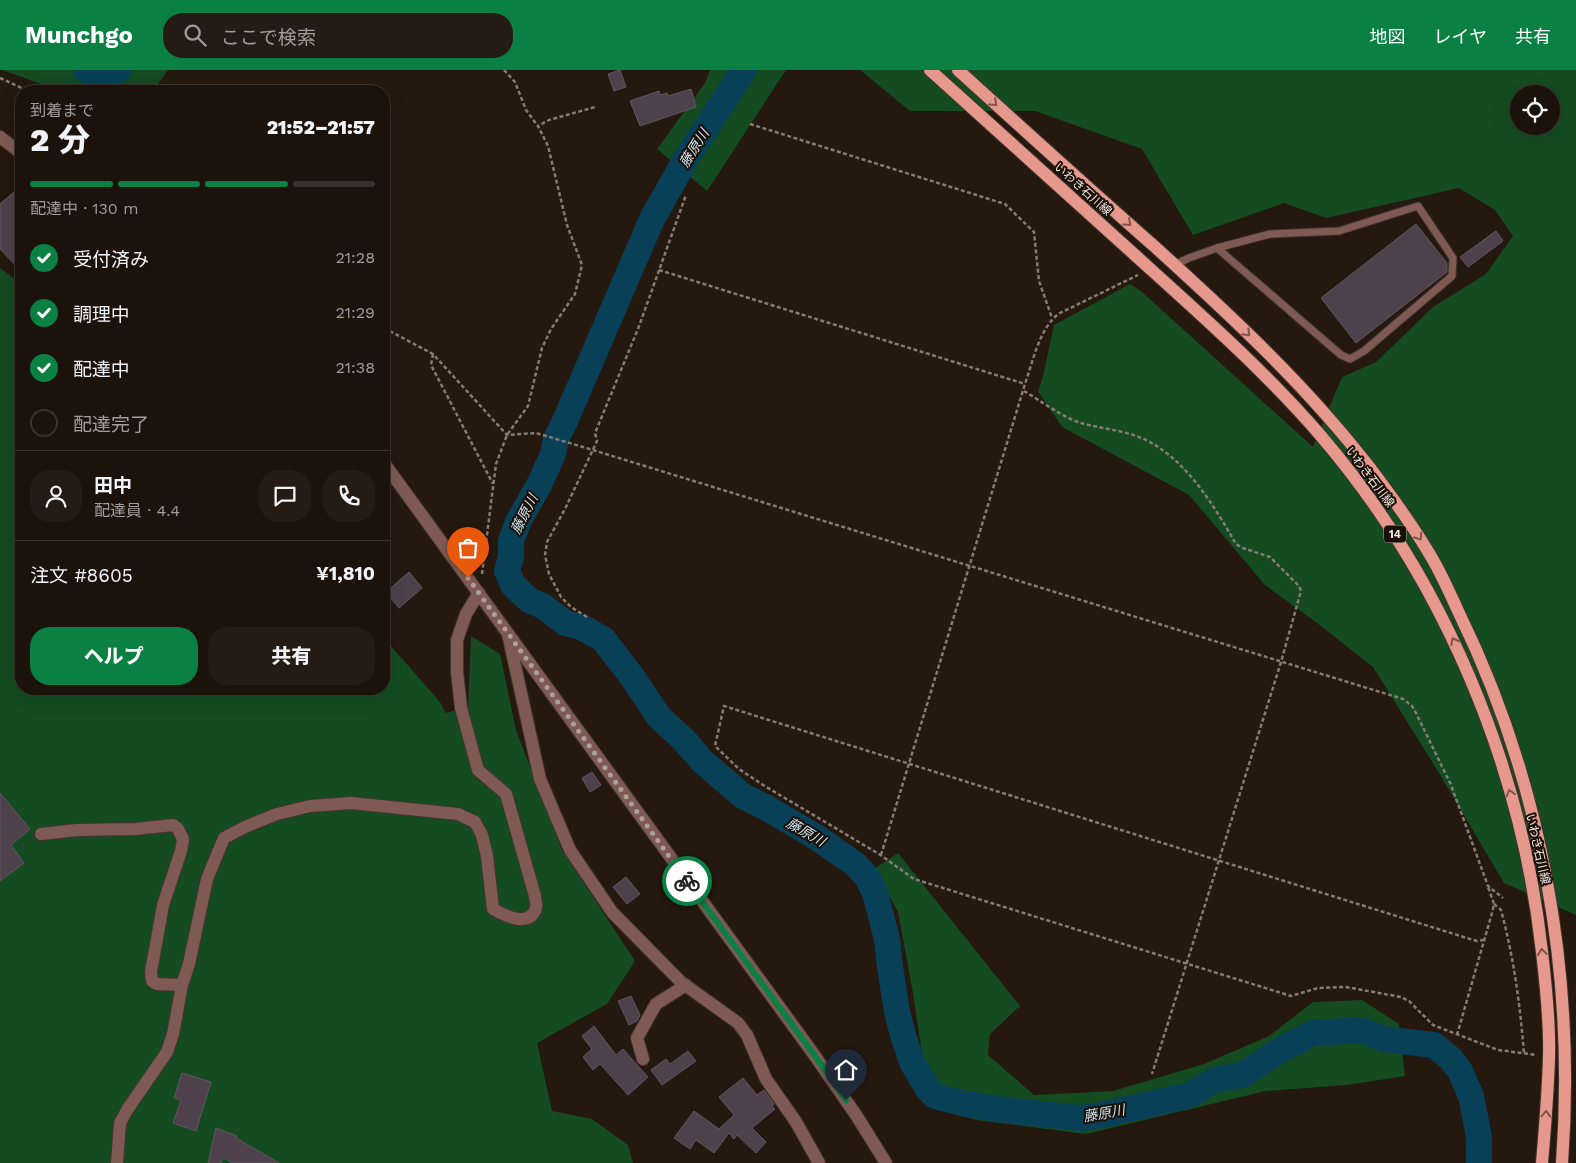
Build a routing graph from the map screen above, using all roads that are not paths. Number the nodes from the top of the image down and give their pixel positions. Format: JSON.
{"nodes":[{"id":1,"x":930,"y":70,"type":"edge"},
{"id":2,"x":958,"y":70,"type":"edge"},
{"id":3,"x":0,"y":137,"type":"edge"},
{"id":4,"x":15,"y":148,"type":"edge"},
{"id":5,"x":1217,"y":248,"type":"junction"},
{"id":6,"x":1174,"y":265,"type":"junction"},
{"id":7,"x":390,"y":470,"type":"edge"},
{"id":8,"x":479,"y":593,"type":"junction"},
{"id":9,"x":508,"y":634,"type":"junction"},
{"id":10,"x":41,"y":834,"type":"dead end"},
{"id":11,"x":182,"y":985,"type":"junction"},
{"id":12,"x":686,"y":985,"type":"junction"},
{"id":13,"x":643,"y":1059,"type":"dead end"},
{"id":14,"x":117,"y":1163,"type":"edge"},
{"id":15,"x":819,"y":1163,"type":"edge"},
{"id":16,"x":886,"y":1163,"type":"edge"},
{"id":17,"x":1542,"y":1163,"type":"edge"},
{"id":18,"x":1562,"y":1163,"type":"edge"}],
"edges":[{"from":17,"to":1,"type":"main road","name":"いわき石川線","number":"14","one_way":true},
{"from":2,"to":6,"type":"main road","name":"いわき石川線","number":"14","one_way":true},
{"from":3,"to":4,"type":"street"},
{"from":5,"to":5,"type":"lane"},
{"from":5,"to":6,"type":"lane"},
{"from":6,"to":18,"type":"main road","name":"いわき石川線","number":"14","one_way":true},
{"from":7,"to":8,"type":"street"},
{"from":8,"to":9,"type":"street"},
{"from":8,"to":11,"type":"street"},
{"from":9,"to":12,"type":"street"},
{"from":9,"to":16,"type":"street"},
{"from":10,"to":11,"type":"street"},
{"from":11,"to":14,"type":"street"},
{"from":12,"to":13,"type":"street"},
{"from":12,"to":15,"type":"street"}]}
